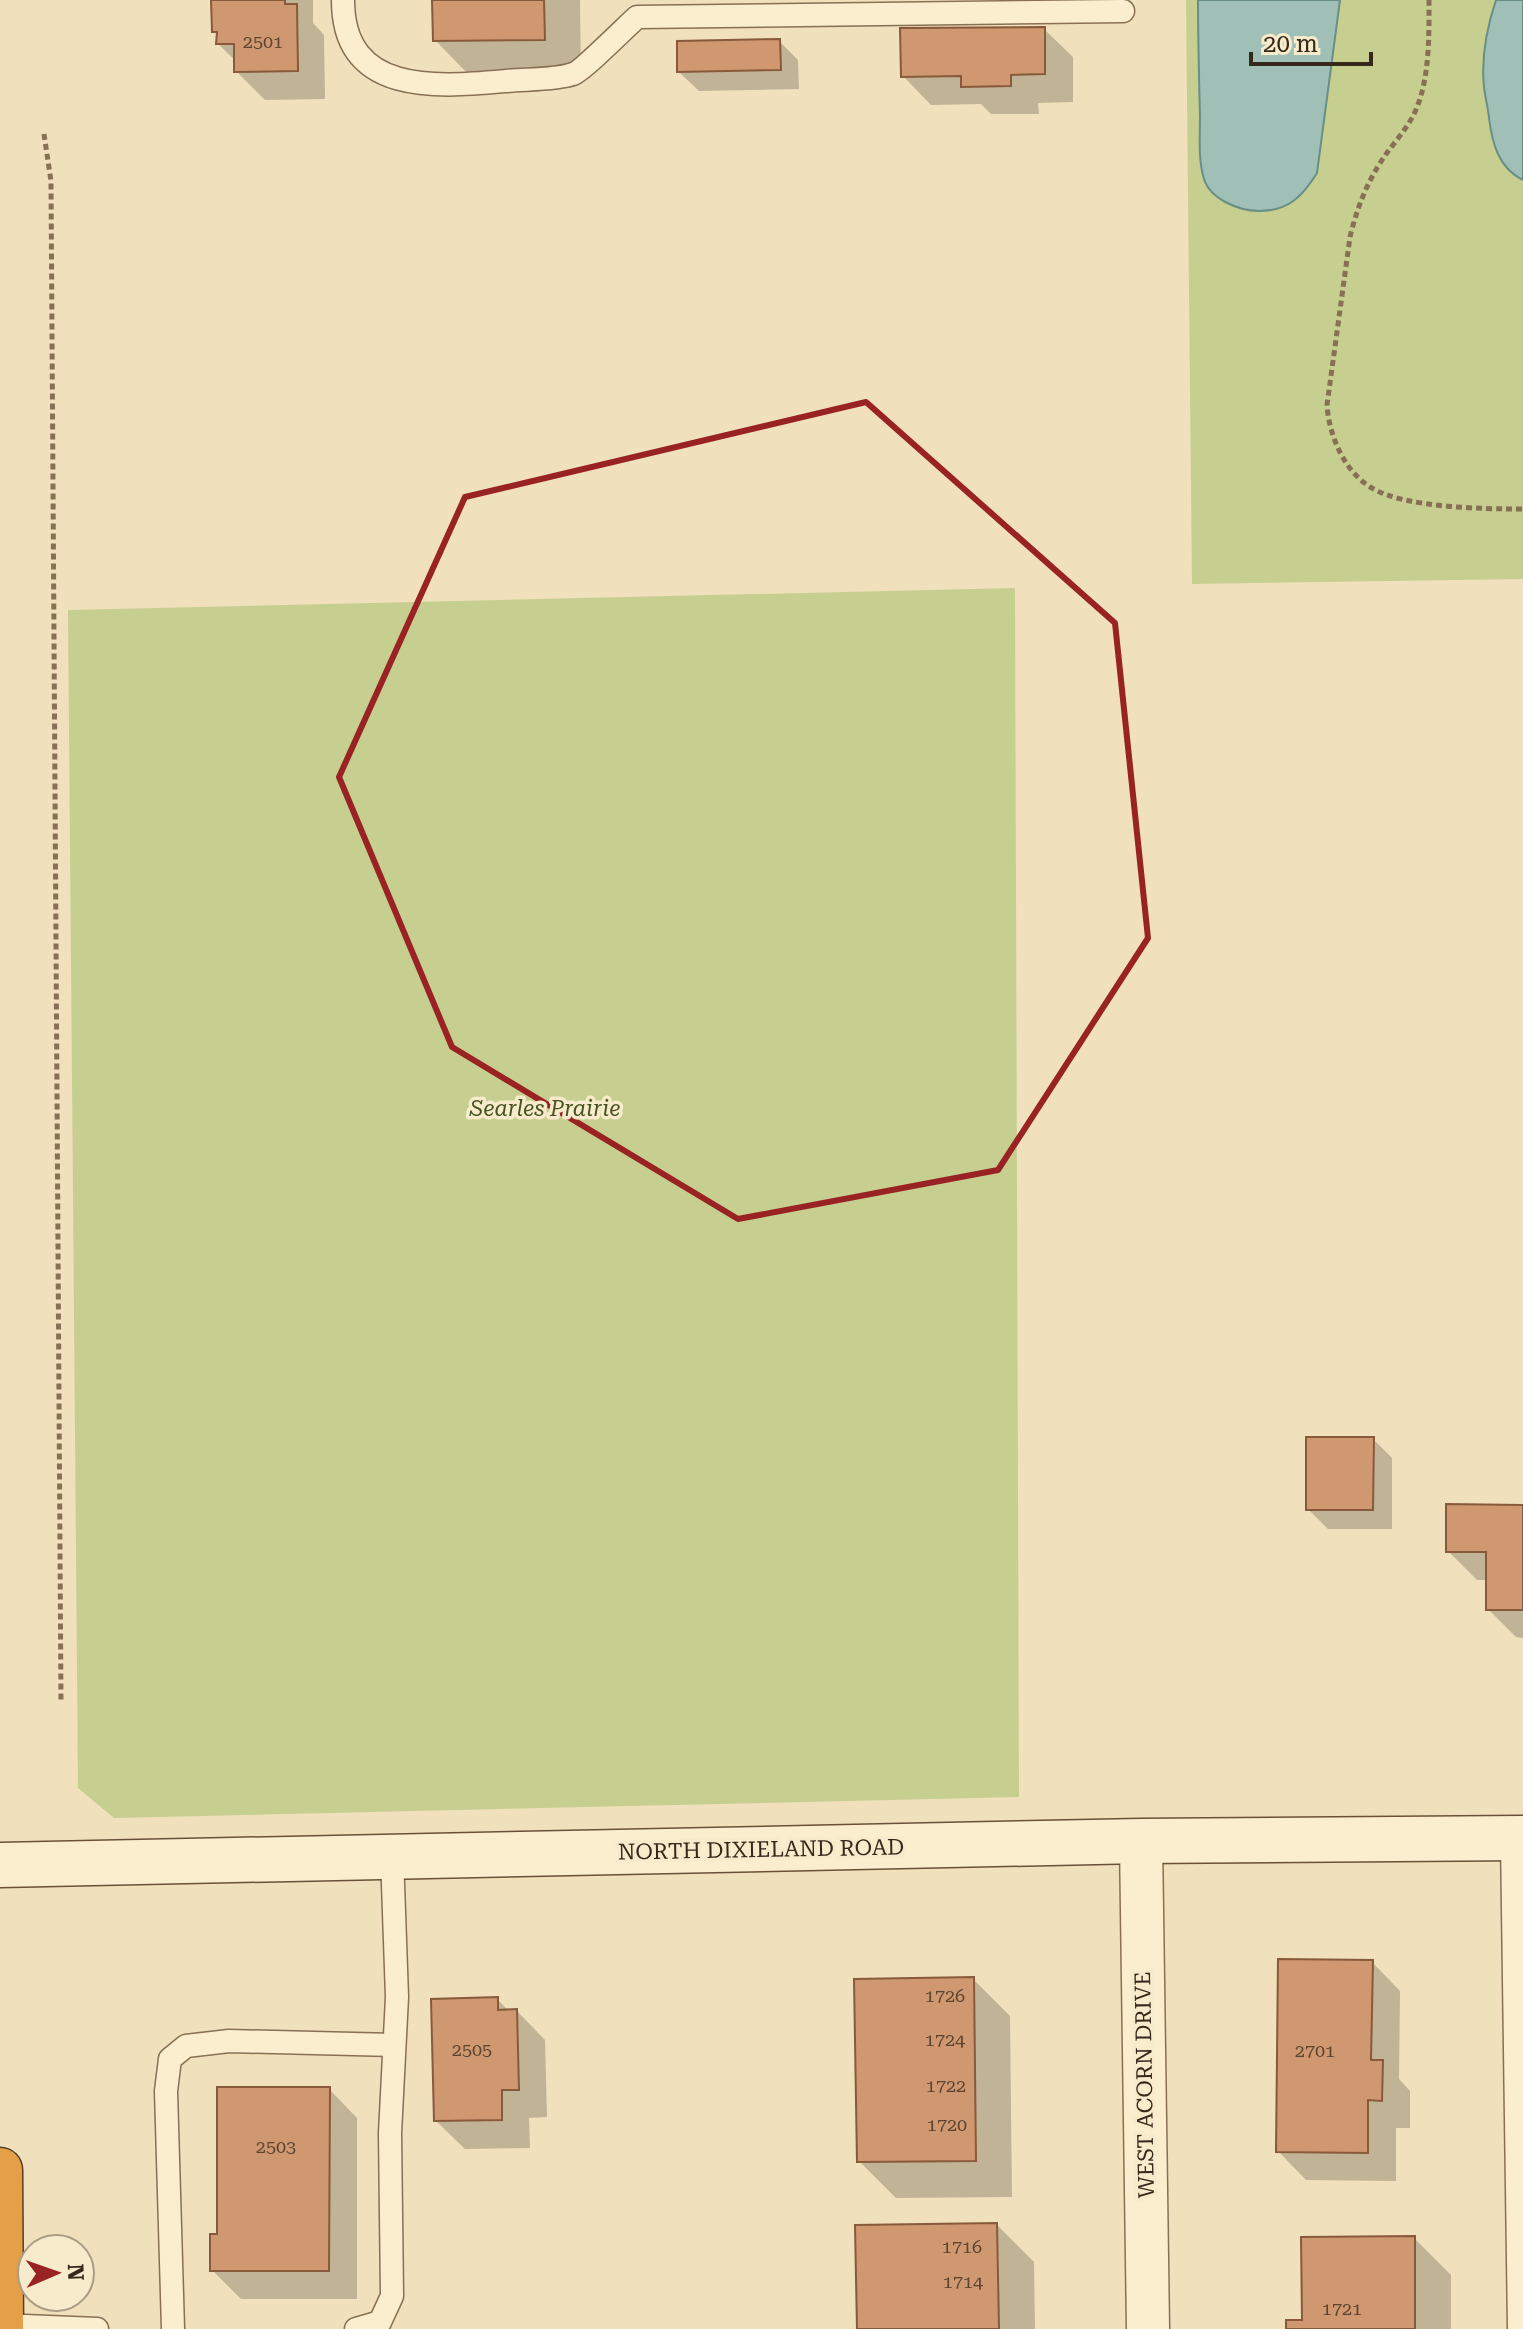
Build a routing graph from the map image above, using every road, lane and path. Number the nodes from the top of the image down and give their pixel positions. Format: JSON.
{"nodes":[{"id":1,"x":343,"y":0,"type":"edge"},
{"id":2,"x":1429,"y":0,"type":"edge"},
{"id":3,"x":1123,"y":11,"type":"dead end"},
{"id":4,"x":44,"y":134,"type":"dead end"},
{"id":5,"x":1523,"y":509,"type":"edge"},
{"id":6,"x":61,"y":1703,"type":"dead end"},
{"id":7,"x":1517,"y":1838,"type":"edge"},
{"id":8,"x":1141,"y":1841,"type":"junction"},
{"id":9,"x":392,"y":1856,"type":"junction"},
{"id":10,"x":0,"y":1865,"type":"edge"},
{"id":11,"x":394,"y":2045,"type":"junction"},
{"id":12,"x":0,"y":2170,"type":"edge"},
{"id":13,"x":0,"y":2243,"type":"edge"},
{"id":14,"x":1,"y":2327,"type":"edge"},
{"id":15,"x":97,"y":2329,"type":"edge"},
{"id":16,"x":173,"y":2329,"type":"edge"},
{"id":17,"x":356,"y":2329,"type":"edge"},
{"id":18,"x":1148,"y":2329,"type":"edge"},
{"id":19,"x":1519,"y":2329,"type":"edge"}],
"edges":[{"from":1,"to":3,"type":"lane"},
{"from":2,"to":5,"type":"path"},
{"from":4,"to":6,"type":"path"},
{"from":7,"to":8,"type":"street","name":"NORTH DIXIELAND ROAD"},
{"from":7,"to":19,"type":"lane"},
{"from":8,"to":9,"type":"street","name":"NORTH DIXIELAND ROAD"},
{"from":8,"to":18,"type":"street","name":"WEST ACORN DRIVE"},
{"from":9,"to":10,"type":"street","name":"NORTH DIXIELAND ROAD"},
{"from":9,"to":11,"type":"lane"},
{"from":11,"to":16,"type":"lane"},
{"from":11,"to":17,"type":"lane"},
{"from":12,"to":13,"type":"highway"},
{"from":13,"to":14,"type":"highway"},
{"from":14,"to":15,"type":"lane"}]}
